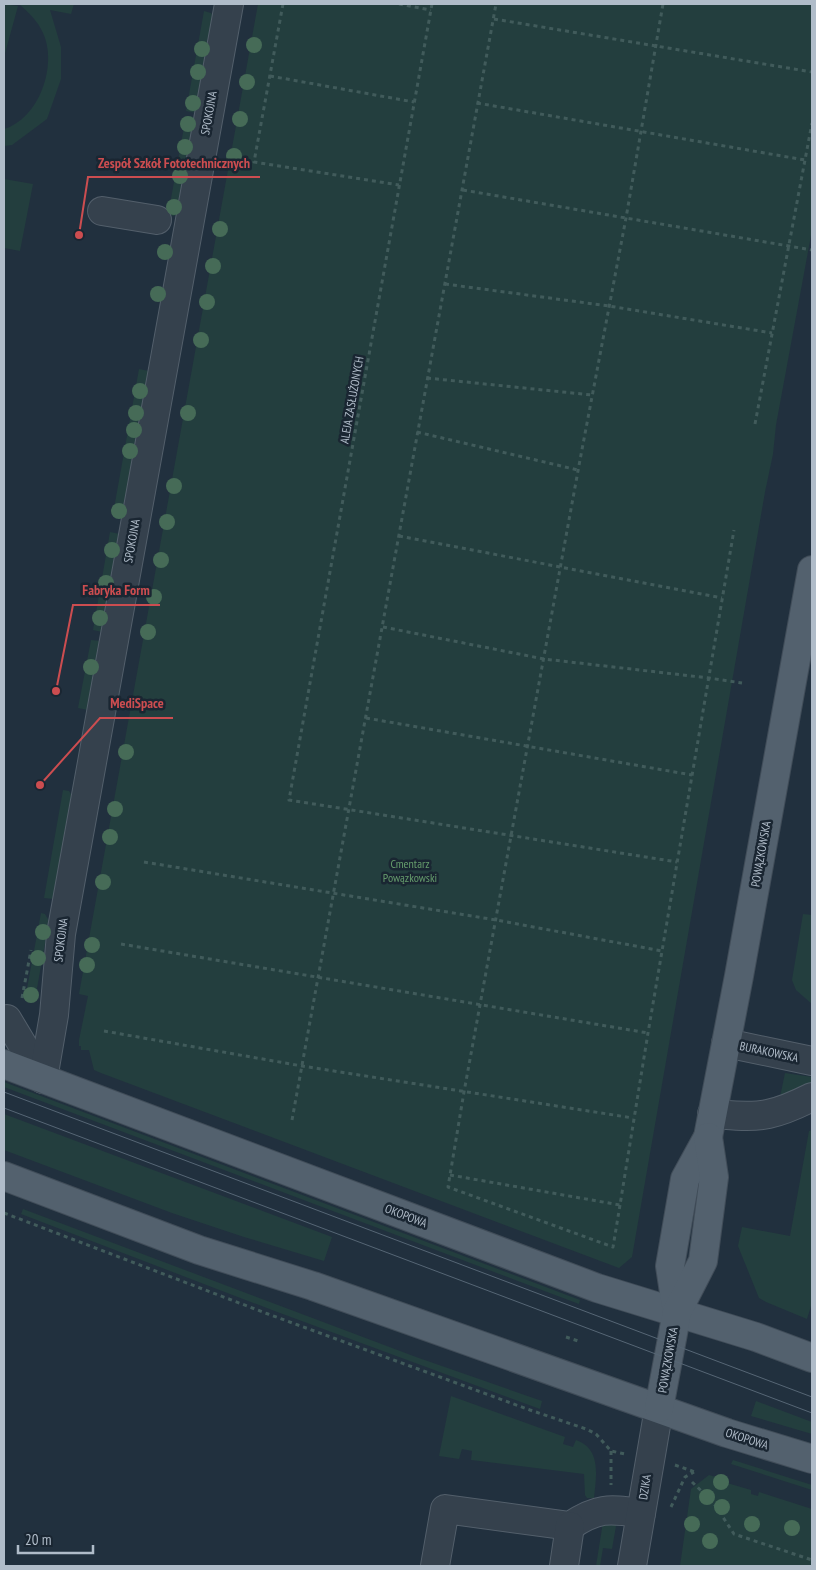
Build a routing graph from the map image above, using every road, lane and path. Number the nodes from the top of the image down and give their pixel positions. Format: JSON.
{"nodes":[{"id":1,"x":229,"y":4,"type":"edge"},
{"id":2,"x":283,"y":4,"type":"edge"},
{"id":3,"x":399,"y":4,"type":"edge"},
{"id":4,"x":432,"y":4,"type":"edge"},
{"id":5,"x":496,"y":4,"type":"edge"},
{"id":6,"x":663,"y":4,"type":"edge"},
{"id":7,"x":431,"y":10,"type":"junction"},
{"id":8,"x":494,"y":18,"type":"junction"},
{"id":9,"x":656,"y":46,"type":"junction"},
{"id":10,"x":812,"y":72,"type":"edge"},
{"id":11,"x":270,"y":76,"type":"junction"},
{"id":12,"x":414,"y":102,"type":"junction"},
{"id":13,"x":477,"y":103,"type":"junction"},
{"id":14,"x":812,"y":123,"type":"edge"},
{"id":15,"x":641,"y":132,"type":"junction"},
{"id":16,"x":806,"y":160,"type":"junction"},
{"id":17,"x":399,"y":186,"type":"junction"},
{"id":18,"x":463,"y":190,"type":"junction"},
{"id":19,"x":102,"y":211,"type":"dead end"},
{"id":20,"x":626,"y":218,"type":"junction"},
{"id":21,"x":157,"y":220,"type":"dead end"},
{"id":22,"x":789,"y":246,"type":"junction"},
{"id":23,"x":812,"y":250,"type":"edge"},
{"id":24,"x":445,"y":284,"type":"junction"},
{"id":25,"x":609,"y":306,"type":"junction"},
{"id":26,"x":772,"y":333,"type":"junction"},
{"id":27,"x":428,"y":378,"type":"junction"},
{"id":28,"x":592,"y":395,"type":"junction"},
{"id":29,"x":755,"y":424,"type":"dead end"},
{"id":30,"x":418,"y":432,"type":"junction"},
{"id":31,"x":578,"y":470,"type":"junction"},
{"id":32,"x":734,"y":530,"type":"dead end"},
{"id":33,"x":399,"y":536,"type":"junction"},
{"id":34,"x":560,"y":566,"type":"junction"},
{"id":35,"x":812,"y":570,"type":"edge"},
{"id":36,"x":722,"y":598,"type":"junction"},
{"id":37,"x":383,"y":626,"type":"junction"},
{"id":38,"x":544,"y":659,"type":"junction"},
{"id":39,"x":709,"y":678,"type":"junction"},
{"id":40,"x":742,"y":683,"type":"dead end"},
{"id":41,"x":366,"y":718,"type":"junction"},
{"id":42,"x":527,"y":747,"type":"junction"},
{"id":43,"x":692,"y":775,"type":"junction"},
{"id":44,"x":349,"y":810,"type":"junction"},
{"id":45,"x":511,"y":835,"type":"junction"},
{"id":46,"x":144,"y":862,"type":"dead end"},
{"id":47,"x":677,"y":862,"type":"junction"},
{"id":48,"x":334,"y":893,"type":"junction"},
{"id":49,"x":496,"y":920,"type":"junction"},
{"id":50,"x":121,"y":944,"type":"dead end"},
{"id":51,"x":662,"y":951,"type":"junction"},
{"id":52,"x":318,"y":978,"type":"junction"},
{"id":53,"x":480,"y":1006,"type":"junction"},
{"id":54,"x":5,"y":1019,"type":"edge"},
{"id":55,"x":104,"y":1031,"type":"dead end"},
{"id":56,"x":648,"y":1033,"type":"junction"},
{"id":57,"x":50,"y":1036,"type":"junction"},
{"id":58,"x":726,"y":1043,"type":"junction"},
{"id":59,"x":812,"y":1061,"type":"edge"},
{"id":60,"x":4,"y":1064,"type":"edge"},
{"id":61,"x":302,"y":1066,"type":"junction"},
{"id":62,"x":43,"y":1079,"type":"junction"},
{"id":63,"x":464,"y":1092,"type":"junction"},
{"id":64,"x":812,"y":1097,"type":"edge"},
{"id":65,"x":633,"y":1118,"type":"junction"},
{"id":66,"x":292,"y":1120,"type":"dead end"},
{"id":67,"x":710,"y":1125,"type":"junction"},
{"id":68,"x":450,"y":1175,"type":"junction"},
{"id":69,"x":4,"y":1176,"type":"edge"},
{"id":70,"x":620,"y":1205,"type":"junction"},
{"id":71,"x":4,"y":1213,"type":"edge"},
{"id":72,"x":677,"y":1312,"type":"junction"},
{"id":73,"x":566,"y":1337,"type":"dead end"},
{"id":74,"x":578,"y":1341,"type":"dead end"},
{"id":75,"x":812,"y":1358,"type":"edge"},
{"id":76,"x":659,"y":1408,"type":"junction"},
{"id":77,"x":611,"y":1450,"type":"junction"},
{"id":78,"x":624,"y":1453,"type":"dead end"},
{"id":79,"x":812,"y":1459,"type":"edge"},
{"id":80,"x":679,"y":1466,"type":"dead end"},
{"id":81,"x":695,"y":1472,"type":"dead end"},
{"id":82,"x":692,"y":1482,"type":"dead end"},
{"id":83,"x":612,"y":1510,"type":"junction"},
{"id":84,"x":641,"y":1513,"type":"junction"},
{"id":85,"x":570,"y":1526,"type":"junction"},
{"id":86,"x":812,"y":1560,"type":"edge"},
{"id":87,"x":435,"y":1566,"type":"edge"},
{"id":88,"x":564,"y":1566,"type":"edge"},
{"id":89,"x":632,"y":1566,"type":"edge"}],
"edges":[{"from":1,"to":57,"type":"street","name":"SPOKOJNA"},
{"from":2,"to":11,"type":"path"},
{"from":3,"to":7,"type":"path"},
{"from":4,"to":7,"type":"path","name":"ALEJA ZASŁUŻONYCH"},
{"from":5,"to":8,"type":"path"},
{"from":6,"to":9,"type":"path"},
{"from":7,"to":12,"type":"path","name":"ALEJA ZASŁUŻONYCH"},
{"from":8,"to":9,"type":"path"},
{"from":8,"to":13,"type":"path"},
{"from":9,"to":10,"type":"path"},
{"from":9,"to":15,"type":"path"},
{"from":11,"to":12,"type":"path"},
{"from":11,"to":17,"type":"path"},
{"from":12,"to":17,"type":"path","name":"ALEJA ZASŁUŻONYCH"},
{"from":13,"to":15,"type":"path"},
{"from":13,"to":18,"type":"path"},
{"from":14,"to":16,"type":"path"},
{"from":15,"to":16,"type":"path"},
{"from":15,"to":20,"type":"path"},
{"from":16,"to":22,"type":"path"},
{"from":17,"to":44,"type":"path","name":"ALEJA ZASŁUŻONYCH"},
{"from":18,"to":20,"type":"path"},
{"from":18,"to":24,"type":"path"},
{"from":19,"to":21,"type":"street"},
{"from":20,"to":22,"type":"path"},
{"from":20,"to":25,"type":"path"},
{"from":22,"to":23,"type":"path"},
{"from":22,"to":26,"type":"path"},
{"from":24,"to":25,"type":"path"},
{"from":24,"to":27,"type":"path"},
{"from":25,"to":26,"type":"path"},
{"from":25,"to":28,"type":"path"},
{"from":26,"to":29,"type":"path"},
{"from":27,"to":28,"type":"path"},
{"from":27,"to":30,"type":"path"},
{"from":28,"to":31,"type":"path"},
{"from":30,"to":31,"type":"path"},
{"from":30,"to":33,"type":"path"},
{"from":31,"to":34,"type":"path"},
{"from":32,"to":36,"type":"path"},
{"from":33,"to":34,"type":"path"},
{"from":33,"to":37,"type":"path"},
{"from":34,"to":36,"type":"path"},
{"from":34,"to":38,"type":"path"},
{"from":35,"to":58,"type":"main road","name":"POWĄZKOWSKA"},
{"from":36,"to":39,"type":"path"},
{"from":37,"to":38,"type":"path"},
{"from":37,"to":41,"type":"path"},
{"from":38,"to":39,"type":"path"},
{"from":38,"to":42,"type":"path"},
{"from":39,"to":40,"type":"path"},
{"from":39,"to":43,"type":"path"},
{"from":41,"to":42,"type":"path"},
{"from":41,"to":44,"type":"path"},
{"from":42,"to":43,"type":"path"},
{"from":42,"to":45,"type":"path"},
{"from":43,"to":47,"type":"path"},
{"from":44,"to":45,"type":"path"},
{"from":44,"to":48,"type":"path"},
{"from":45,"to":47,"type":"path"},
{"from":45,"to":49,"type":"path"},
{"from":46,"to":48,"type":"path"},
{"from":47,"to":51,"type":"path"},
{"from":48,"to":49,"type":"path"},
{"from":48,"to":52,"type":"path"},
{"from":49,"to":51,"type":"path"},
{"from":49,"to":53,"type":"path"},
{"from":50,"to":52,"type":"path"},
{"from":51,"to":56,"type":"path"},
{"from":52,"to":53,"type":"path"},
{"from":52,"to":61,"type":"path"},
{"from":53,"to":56,"type":"path"},
{"from":53,"to":63,"type":"path"},
{"from":54,"to":57,"type":"street"},
{"from":54,"to":62,"type":"street"},
{"from":55,"to":61,"type":"path"},
{"from":56,"to":65,"type":"path"},
{"from":57,"to":62,"type":"street","name":"SPOKOJNA"},
{"from":58,"to":59,"type":"street","name":"BURAKOWSKA"},
{"from":58,"to":67,"type":"main road","name":"POWĄZKOWSKA"},
{"from":60,"to":62,"type":"main road","name":"OKOPOWA"},
{"from":61,"to":63,"type":"path"},
{"from":61,"to":66,"type":"path"},
{"from":62,"to":72,"type":"main road","name":"OKOPOWA"},
{"from":63,"to":65,"type":"path"},
{"from":63,"to":68,"type":"path"},
{"from":64,"to":67,"type":"street"},
{"from":65,"to":70,"type":"path"},
{"from":67,"to":72,"type":"main road","name":"POWĄZKOWSKA"},
{"from":68,"to":70,"type":"path"},
{"from":68,"to":70,"type":"path"},
{"from":69,"to":76,"type":"main road","name":"OKOPOWA"},
{"from":71,"to":77,"type":"path"},
{"from":72,"to":75,"type":"main road","name":"OKOPOWA"},
{"from":72,"to":76,"type":"main road","name":"POWĄZKOWSKA"},
{"from":73,"to":74,"type":"path"},
{"from":76,"to":79,"type":"main road","name":"OKOPOWA"},
{"from":76,"to":84,"type":"street","name":"DZIKA"},
{"from":77,"to":78,"type":"path"},
{"from":77,"to":83,"type":"path"},
{"from":80,"to":81,"type":"path"},
{"from":82,"to":86,"type":"path"},
{"from":83,"to":84,"type":"street"},
{"from":83,"to":85,"type":"street"},
{"from":84,"to":89,"type":"street","name":"DZIKA"},
{"from":85,"to":87,"type":"street"},
{"from":85,"to":88,"type":"street"}]}
